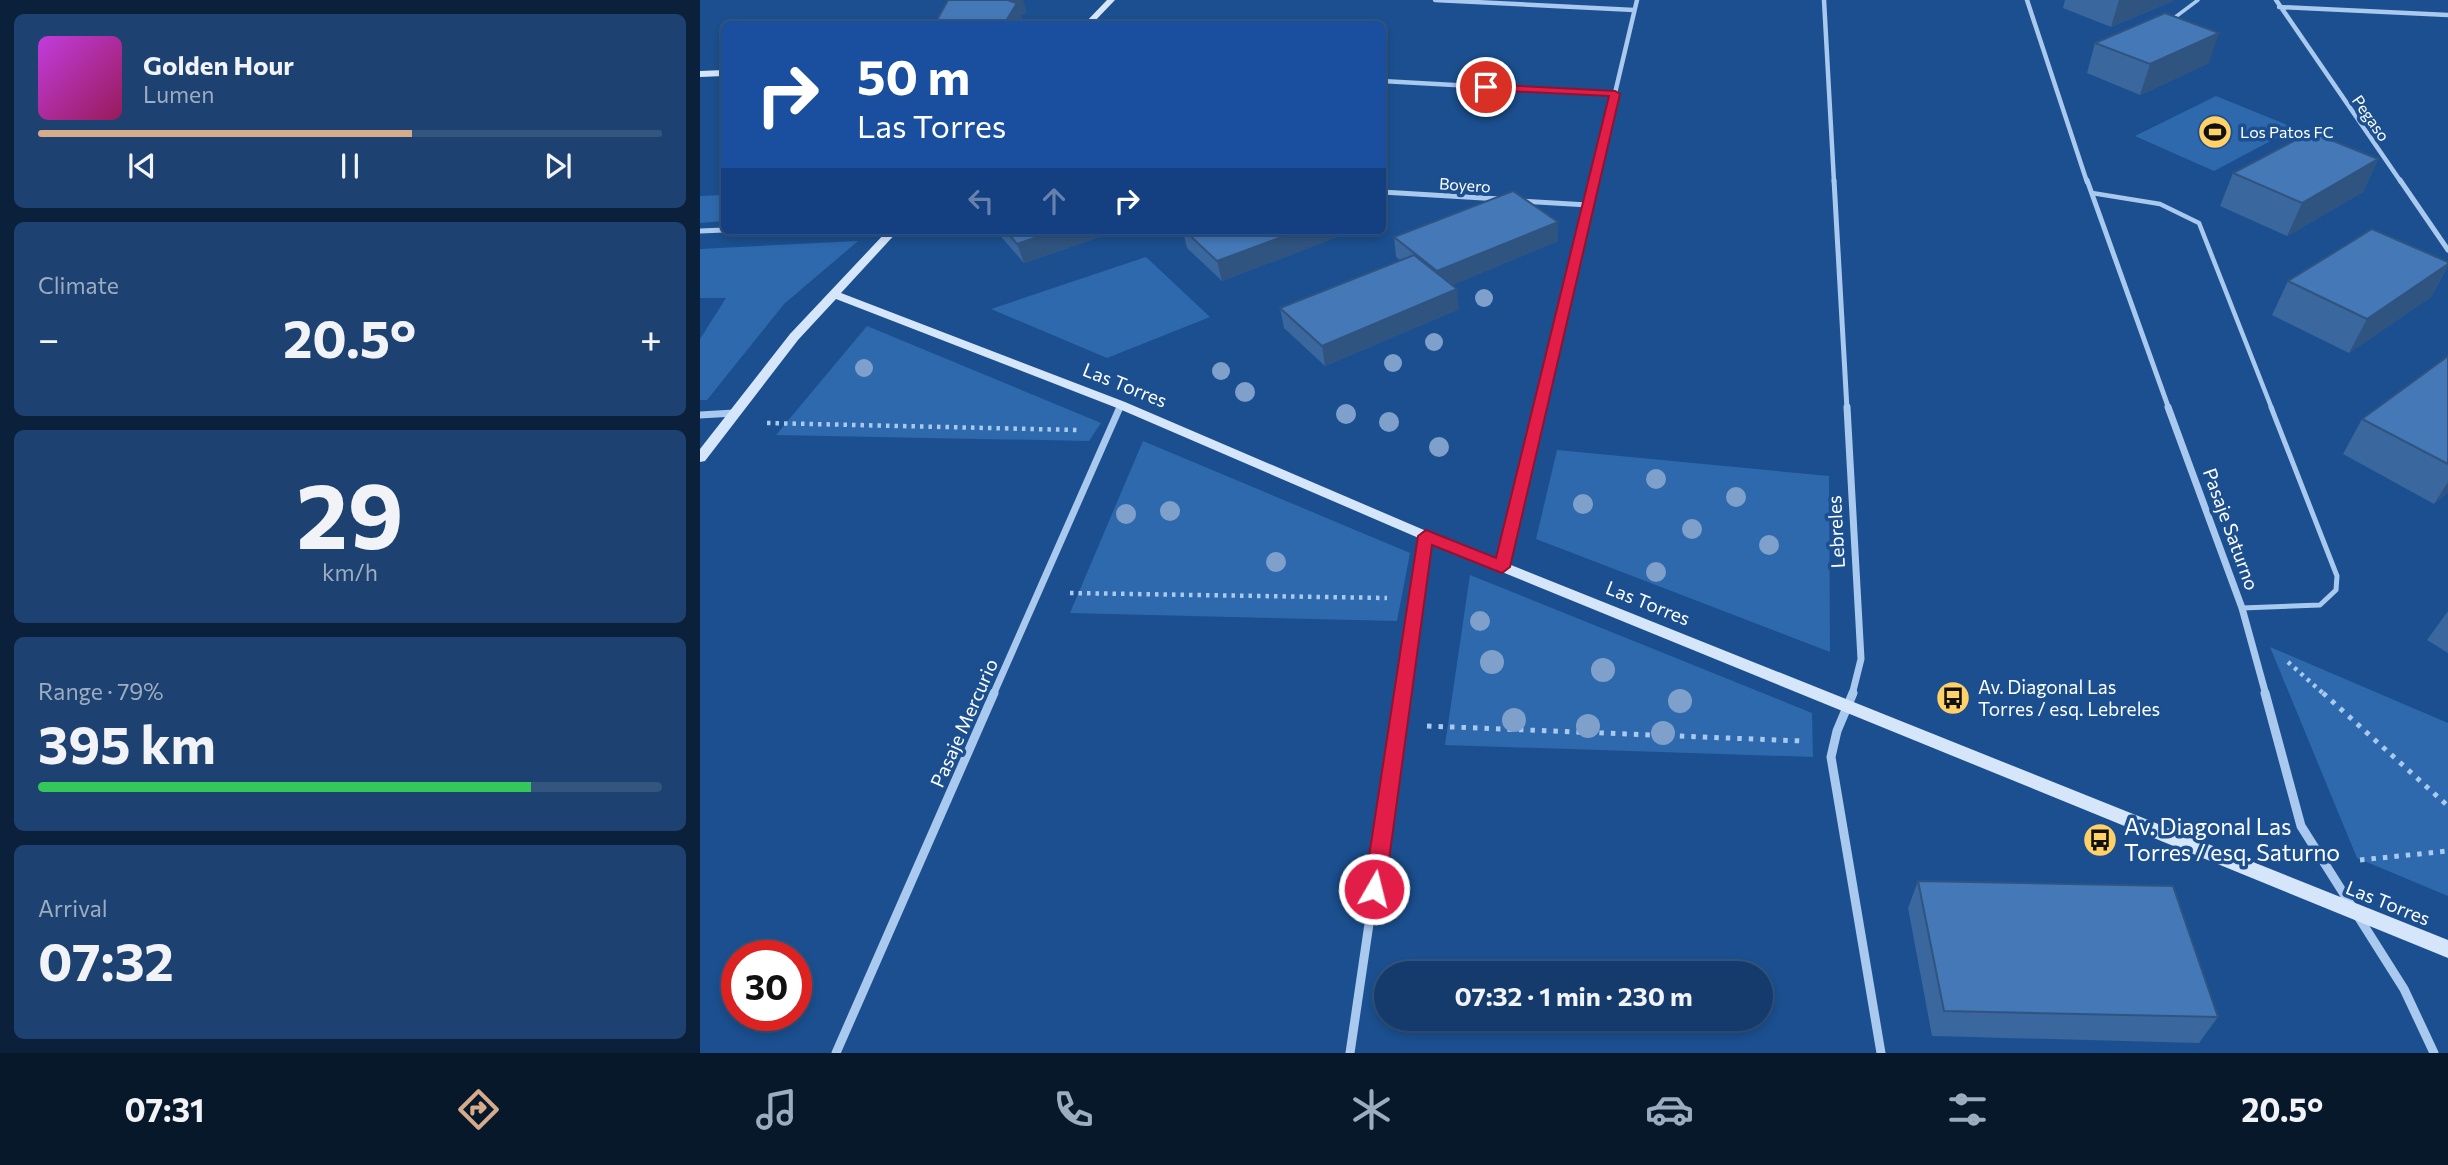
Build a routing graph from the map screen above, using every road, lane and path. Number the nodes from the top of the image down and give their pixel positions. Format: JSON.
{"nodes":[{"id":1,"x":1111,"y":0,"type":"edge"},
{"id":2,"x":1436,"y":0,"type":"edge"},
{"id":3,"x":1637,"y":0,"type":"edge"},
{"id":4,"x":1824,"y":0,"type":"edge"},
{"id":5,"x":2027,"y":0,"type":"edge"},
{"id":6,"x":2198,"y":0,"type":"edge"},
{"id":7,"x":2276,"y":0,"type":"edge"},
{"id":8,"x":1518,"y":2,"type":"edge"},
{"id":9,"x":2279,"y":7,"type":"junction"},
{"id":10,"x":1634,"y":10,"type":"junction"},
{"id":11,"x":2448,"y":15,"type":"edge"},
{"id":12,"x":1091,"y":21,"type":"edge"},
{"id":13,"x":2168,"y":22,"type":"edge"},
{"id":14,"x":721,"y":73,"type":"edge"},
{"id":15,"x":700,"y":74,"type":"edge"},
{"id":16,"x":1386,"y":81,"type":"edge"},
{"id":17,"x":1615,"y":94,"type":"junction"},
{"id":18,"x":1386,"y":192,"type":"edge"},
{"id":19,"x":2092,"y":193,"type":"junction"},
{"id":20,"x":1588,"y":205,"type":"junction"},
{"id":21,"x":721,"y":230,"type":"edge"},
{"id":22,"x":700,"y":231,"type":"edge"},
{"id":23,"x":889,"y":235,"type":"edge"},
{"id":24,"x":2448,"y":250,"type":"edge"},
{"id":25,"x":834,"y":294,"type":"junction"},
{"id":26,"x":1121,"y":405,"type":"junction"},
{"id":27,"x":700,"y":415,"type":"edge"},
{"id":28,"x":732,"y":418,"type":"junction"},
{"id":29,"x":1109,"y":431,"type":"junction"},
{"id":30,"x":700,"y":458,"type":"edge"},
{"id":31,"x":1426,"y":536,"type":"junction"},
{"id":32,"x":1502,"y":567,"type":"junction"},
{"id":33,"x":1038,"y":593,"type":"junction"},
{"id":34,"x":1416,"y":598,"type":"junction"},
{"id":35,"x":2242,"y":608,"type":"junction"},
{"id":36,"x":2246,"y":624,"type":"junction"},
{"id":37,"x":1847,"y":706,"type":"junction"},
{"id":38,"x":1399,"y":725,"type":"junction"},
{"id":39,"x":1832,"y":742,"type":"junction"},
{"id":40,"x":2448,"y":806,"type":"edge"},
{"id":41,"x":2448,"y":851,"type":"edge"},
{"id":42,"x":2324,"y":864,"type":"junction"},
{"id":43,"x":2354,"y":912,"type":"junction"},
{"id":44,"x":2448,"y":949,"type":"edge"},
{"id":45,"x":836,"y":1053,"type":"edge"},
{"id":46,"x":1350,"y":1053,"type":"edge"},
{"id":47,"x":1881,"y":1053,"type":"edge"},
{"id":48,"x":2434,"y":1053,"type":"edge"}],
"edges":[{"from":1,"to":12,"type":"street"},
{"from":2,"to":8,"type":"street"},
{"from":3,"to":10,"type":"street"},
{"from":4,"to":37,"type":"street","name":"Lebreles"},
{"from":5,"to":19,"type":"street","name":"Pasaje Saturno"},
{"from":6,"to":13,"type":"lane"},
{"from":7,"to":9,"type":"street","name":"Pegaso"},
{"from":8,"to":10,"type":"street"},
{"from":9,"to":11,"type":"street"},
{"from":9,"to":24,"type":"street","name":"Pegaso"},
{"from":10,"to":17,"type":"street"},
{"from":14,"to":15,"type":"street"},
{"from":16,"to":17,"type":"street"},
{"from":17,"to":20,"type":"street"},
{"from":18,"to":20,"type":"street","name":"Boyero"},
{"from":19,"to":35,"type":"street","name":"Pasaje Saturno"},
{"from":19,"to":35,"type":"lane"},
{"from":20,"to":32,"type":"street"},
{"from":21,"to":22,"type":"street"},
{"from":23,"to":25,"type":"street"},
{"from":25,"to":26,"type":"street","name":"Las Torres"},
{"from":25,"to":28,"type":"street"},
{"from":26,"to":29,"type":"street","name":"Pasaje Mercurio"},
{"from":26,"to":31,"type":"street","name":"Las Torres"},
{"from":27,"to":28,"type":"street"},
{"from":28,"to":29,"type":"path"},
{"from":28,"to":30,"type":"street"},
{"from":29,"to":33,"type":"street","name":"Pasaje Mercurio"},
{"from":31,"to":32,"type":"street","name":"Las Torres"},
{"from":31,"to":34,"type":"street"},
{"from":32,"to":37,"type":"street","name":"Las Torres"},
{"from":33,"to":34,"type":"path"},
{"from":33,"to":45,"type":"street","name":"Pasaje Mercurio"},
{"from":34,"to":38,"type":"street"},
{"from":35,"to":36,"type":"street","name":"Pasaje Saturno"},
{"from":36,"to":40,"type":"path"},
{"from":36,"to":42,"type":"street","name":"Pasaje Saturno"},
{"from":37,"to":39,"type":"street","name":"Lebreles"},
{"from":37,"to":43,"type":"street","name":"Las Torres"},
{"from":38,"to":39,"type":"path"},
{"from":38,"to":46,"type":"street"},
{"from":39,"to":47,"type":"street","name":"Lebreles"},
{"from":41,"to":42,"type":"path"},
{"from":42,"to":43,"type":"street","name":"Pasaje Saturno"},
{"from":43,"to":44,"type":"street","name":"Las Torres"},
{"from":43,"to":48,"type":"street","name":"Pasaje Saturno"}]}
